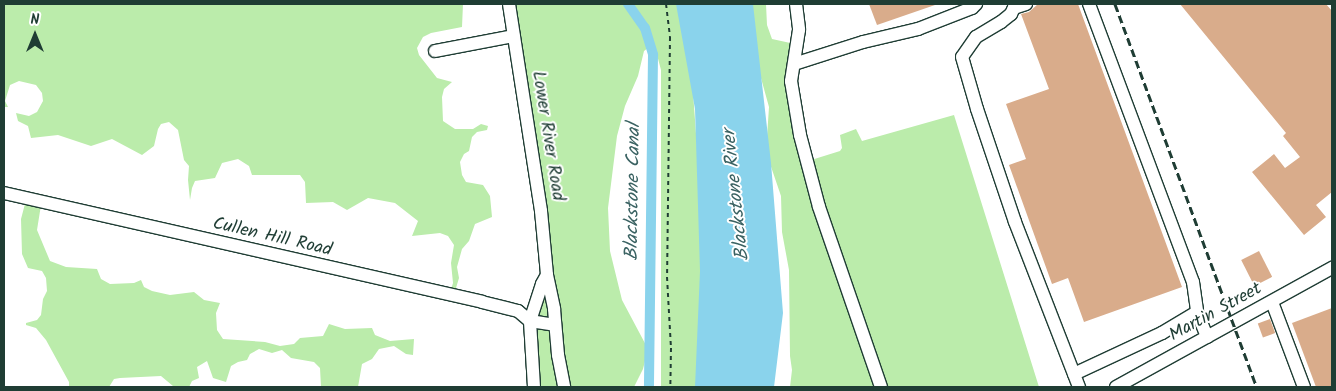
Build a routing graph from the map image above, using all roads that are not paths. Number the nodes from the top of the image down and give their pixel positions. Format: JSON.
{"nodes":[{"id":1,"x":509,"y":4,"type":"edge"},
{"id":2,"x":796,"y":4,"type":"edge"},
{"id":3,"x":976,"y":4,"type":"edge"},
{"id":4,"x":1026,"y":4,"type":"edge"},
{"id":5,"x":1089,"y":4,"type":"edge"},
{"id":6,"x":514,"y":36,"type":"junction"},
{"id":7,"x":435,"y":50,"type":"dead end"},
{"id":8,"x":794,"y":64,"type":"junction"},
{"id":9,"x":4,"y":193,"type":"edge"},
{"id":10,"x":1332,"y":268,"type":"edge"},
{"id":11,"x":547,"y":275,"type":"junction"},
{"id":12,"x":1272,"y":302,"type":"junction"},
{"id":13,"x":1197,"y":312,"type":"junction"},
{"id":14,"x":530,"y":321,"type":"junction"},
{"id":15,"x":555,"y":325,"type":"junction"},
{"id":16,"x":1207,"y":337,"type":"junction"},
{"id":17,"x":1074,"y":374,"type":"junction"},
{"id":18,"x":534,"y":387,"type":"edge"},
{"id":19,"x":564,"y":387,"type":"edge"},
{"id":20,"x":881,"y":387,"type":"edge"},
{"id":21,"x":1080,"y":387,"type":"edge"},
{"id":22,"x":1116,"y":387,"type":"edge"},
{"id":23,"x":1304,"y":387,"type":"edge"}],
"edges":[{"from":1,"to":6,"type":"street","name":"Lower River Road"},
{"from":2,"to":8,"type":"street"},
{"from":3,"to":8,"type":"street"},
{"from":4,"to":17,"type":"street"},
{"from":5,"to":13,"type":"street"},
{"from":6,"to":7,"type":"street"},
{"from":6,"to":11,"type":"street","name":"Lower River Road"},
{"from":8,"to":20,"type":"street"},
{"from":9,"to":14,"type":"street","name":"Cullen Hill Road"},
{"from":10,"to":12,"type":"street","name":"Martin Street"},
{"from":11,"to":14,"type":"street","name":"Lower River Road"},
{"from":11,"to":15,"type":"street","name":"Lower River Road"},
{"from":12,"to":16,"type":"street","name":"Martin Street"},
{"from":12,"to":23,"type":"street"},
{"from":13,"to":16,"type":"street"},
{"from":13,"to":17,"type":"street"},
{"from":14,"to":15,"type":"street"},
{"from":14,"to":18,"type":"street","name":"Lower River Road"},
{"from":15,"to":19,"type":"street","name":"Lower River Road"},
{"from":16,"to":22,"type":"street","name":"Martin Street"},
{"from":17,"to":21,"type":"street"}]}
